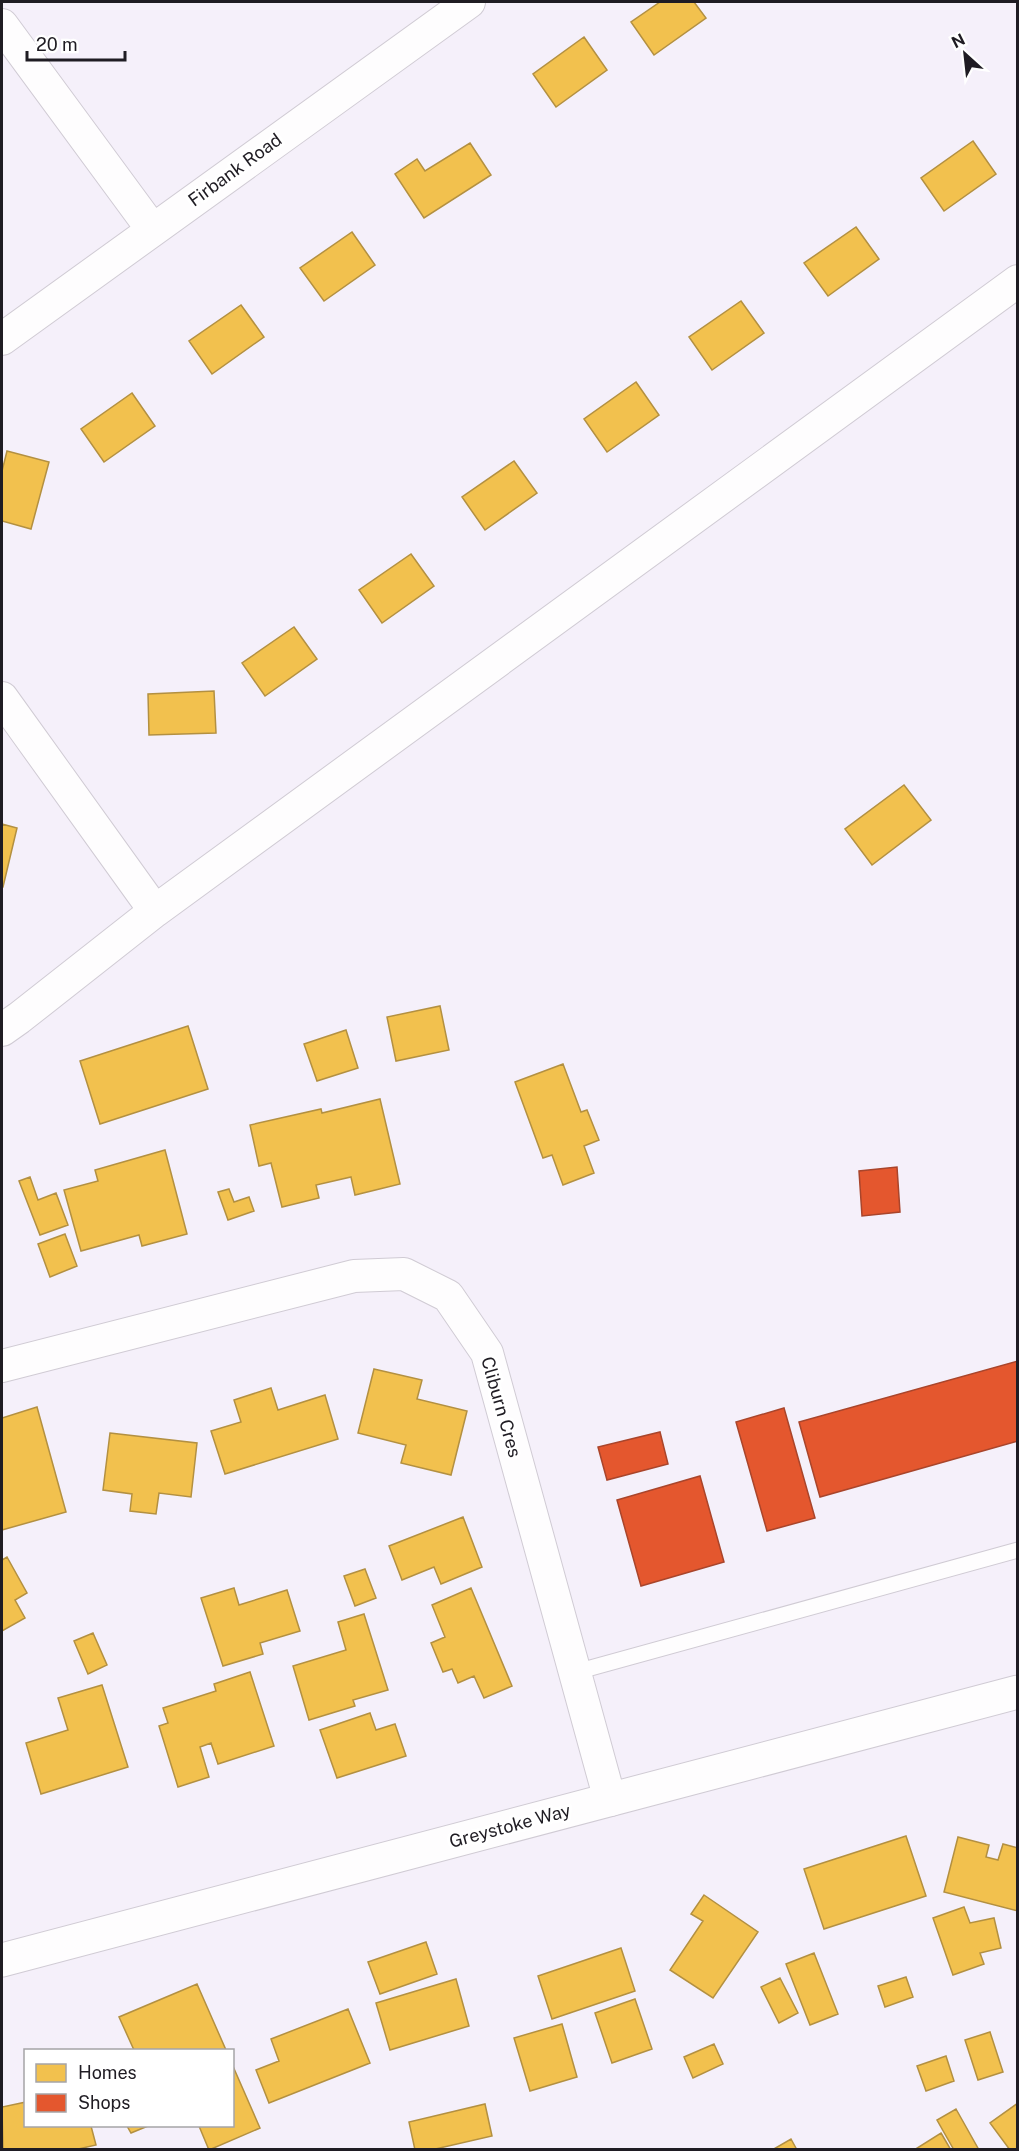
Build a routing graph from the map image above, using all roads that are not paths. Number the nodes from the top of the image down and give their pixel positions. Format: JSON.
{"nodes":[{"id":1,"x":469,"y":2,"type":"edge"},
{"id":2,"x":2,"y":25,"type":"edge"},
{"id":3,"x":152,"y":229,"type":"junction"},
{"id":4,"x":1017,"y":281,"type":"edge"},
{"id":5,"x":2,"y":339,"type":"edge"},
{"id":6,"x":2,"y":698,"type":"edge"},
{"id":7,"x":155,"y":911,"type":"junction"},
{"id":8,"x":2,"y":1030,"type":"edge"},
{"id":9,"x":2,"y":1366,"type":"edge"},
{"id":10,"x":1017,"y":1550,"type":"edge"},
{"id":11,"x":576,"y":1672,"type":"junction"},
{"id":12,"x":1017,"y":1692,"type":"edge"},
{"id":13,"x":610,"y":1800,"type":"junction"},
{"id":14,"x":2,"y":1960,"type":"edge"}],
"edges":[{"from":1,"to":3,"type":"street","name":"Firbank Road"},
{"from":2,"to":3,"type":"street"},
{"from":3,"to":5,"type":"street","name":"Firbank Road"},
{"from":4,"to":7,"type":"street"},
{"from":6,"to":7,"type":"street"},
{"from":7,"to":8,"type":"street"},
{"from":9,"to":11,"type":"street","name":"Cliburn Cres"},
{"from":10,"to":11,"type":"lane"},
{"from":11,"to":13,"type":"street","name":"Cliburn Cres"},
{"from":12,"to":13,"type":"street","name":"Greystoke Way"},
{"from":13,"to":14,"type":"street","name":"Greystoke Way"}]}
